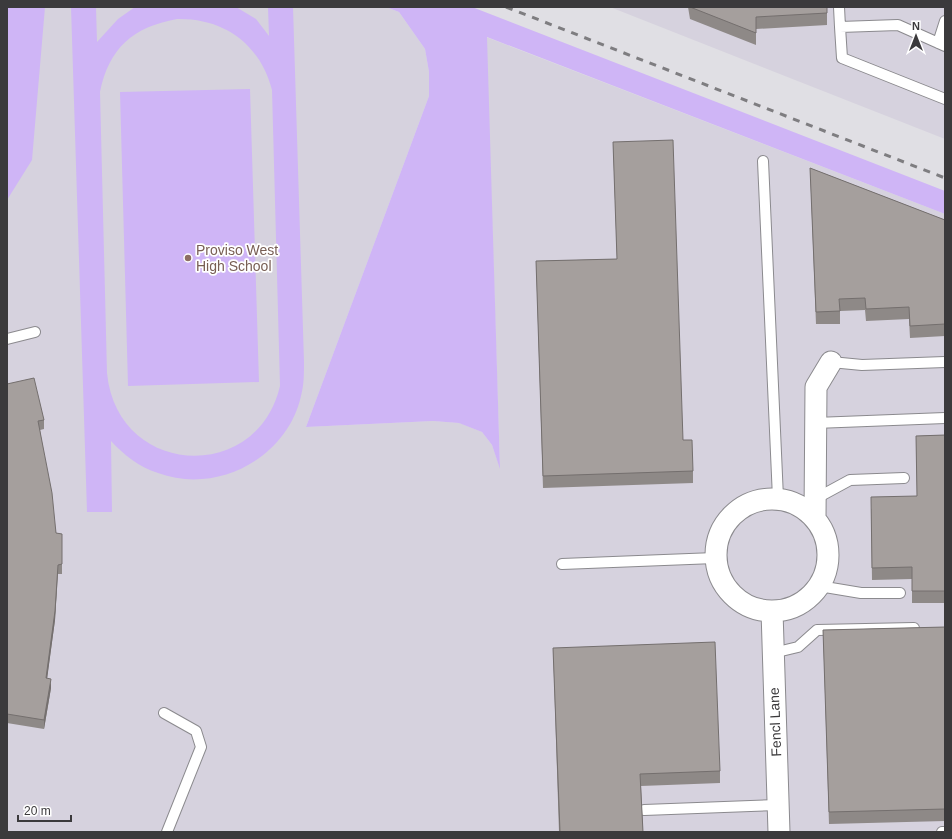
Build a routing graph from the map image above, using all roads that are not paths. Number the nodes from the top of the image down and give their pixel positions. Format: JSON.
{"nodes":[{"id":1,"x":839,"y":7,"type":"edge"},
{"id":2,"x":945,"y":21,"type":"edge"},
{"id":3,"x":840,"y":27,"type":"junction"},
{"id":4,"x":941,"y":44,"type":"edge"},
{"id":5,"x":945,"y":99,"type":"edge"},
{"id":6,"x":764,"y":161,"type":"dead end"},
{"id":7,"x":35,"y":332,"type":"dead end"},
{"id":8,"x":7,"y":339,"type":"edge"},
{"id":9,"x":831,"y":362,"type":"joint"},
{"id":10,"x":945,"y":362,"type":"edge"},
{"id":11,"x":945,"y":418,"type":"edge"},
{"id":12,"x":815,"y":423,"type":"junction"},
{"id":13,"x":904,"y":478,"type":"dead end"},
{"id":14,"x":778,"y":498,"type":"junction"},
{"id":15,"x":815,"y":508,"type":"junction"},
{"id":16,"x":715,"y":558,"type":"junction"},
{"id":17,"x":562,"y":564,"type":"dead end"},
{"id":18,"x":819,"y":586,"type":"junction"},
{"id":19,"x":900,"y":593,"type":"dead end"},
{"id":20,"x":772,"y":611,"type":"junction"},
{"id":21,"x":922,"y":628,"type":"edge"},
{"id":22,"x":773,"y":653,"type":"junction"},
{"id":23,"x":164,"y":713,"type":"dead end"},
{"id":24,"x":778,"y":805,"type":"junction"},
{"id":25,"x":644,"y":810,"type":"dead end"},
{"id":26,"x":167,"y":832,"type":"edge"},
{"id":27,"x":779,"y":832,"type":"edge"}],
"edges":[{"from":1,"to":3,"type":"lane"},
{"from":2,"to":4,"type":"lane"},
{"from":3,"to":4,"type":"lane"},
{"from":3,"to":5,"type":"lane"},
{"from":6,"to":14,"type":"lane"},
{"from":7,"to":8,"type":"lane"},
{"from":9,"to":10,"type":"lane"},
{"from":9,"to":12,"type":"street"},
{"from":11,"to":12,"type":"lane"},
{"from":12,"to":15,"type":"street"},
{"from":13,"to":15,"type":"lane"},
{"from":14,"to":15,"type":"street"},
{"from":14,"to":16,"type":"street"},
{"from":15,"to":18,"type":"street"},
{"from":16,"to":17,"type":"lane"},
{"from":16,"to":20,"type":"street"},
{"from":18,"to":19,"type":"lane"},
{"from":18,"to":20,"type":"street"},
{"from":20,"to":22,"type":"street","name":"Fencl Lane"},
{"from":21,"to":22,"type":"lane"},
{"from":22,"to":24,"type":"street","name":"Fencl Lane"},
{"from":23,"to":26,"type":"lane"},
{"from":24,"to":25,"type":"lane"},
{"from":24,"to":27,"type":"street","name":"Fencl Lane"}]}
